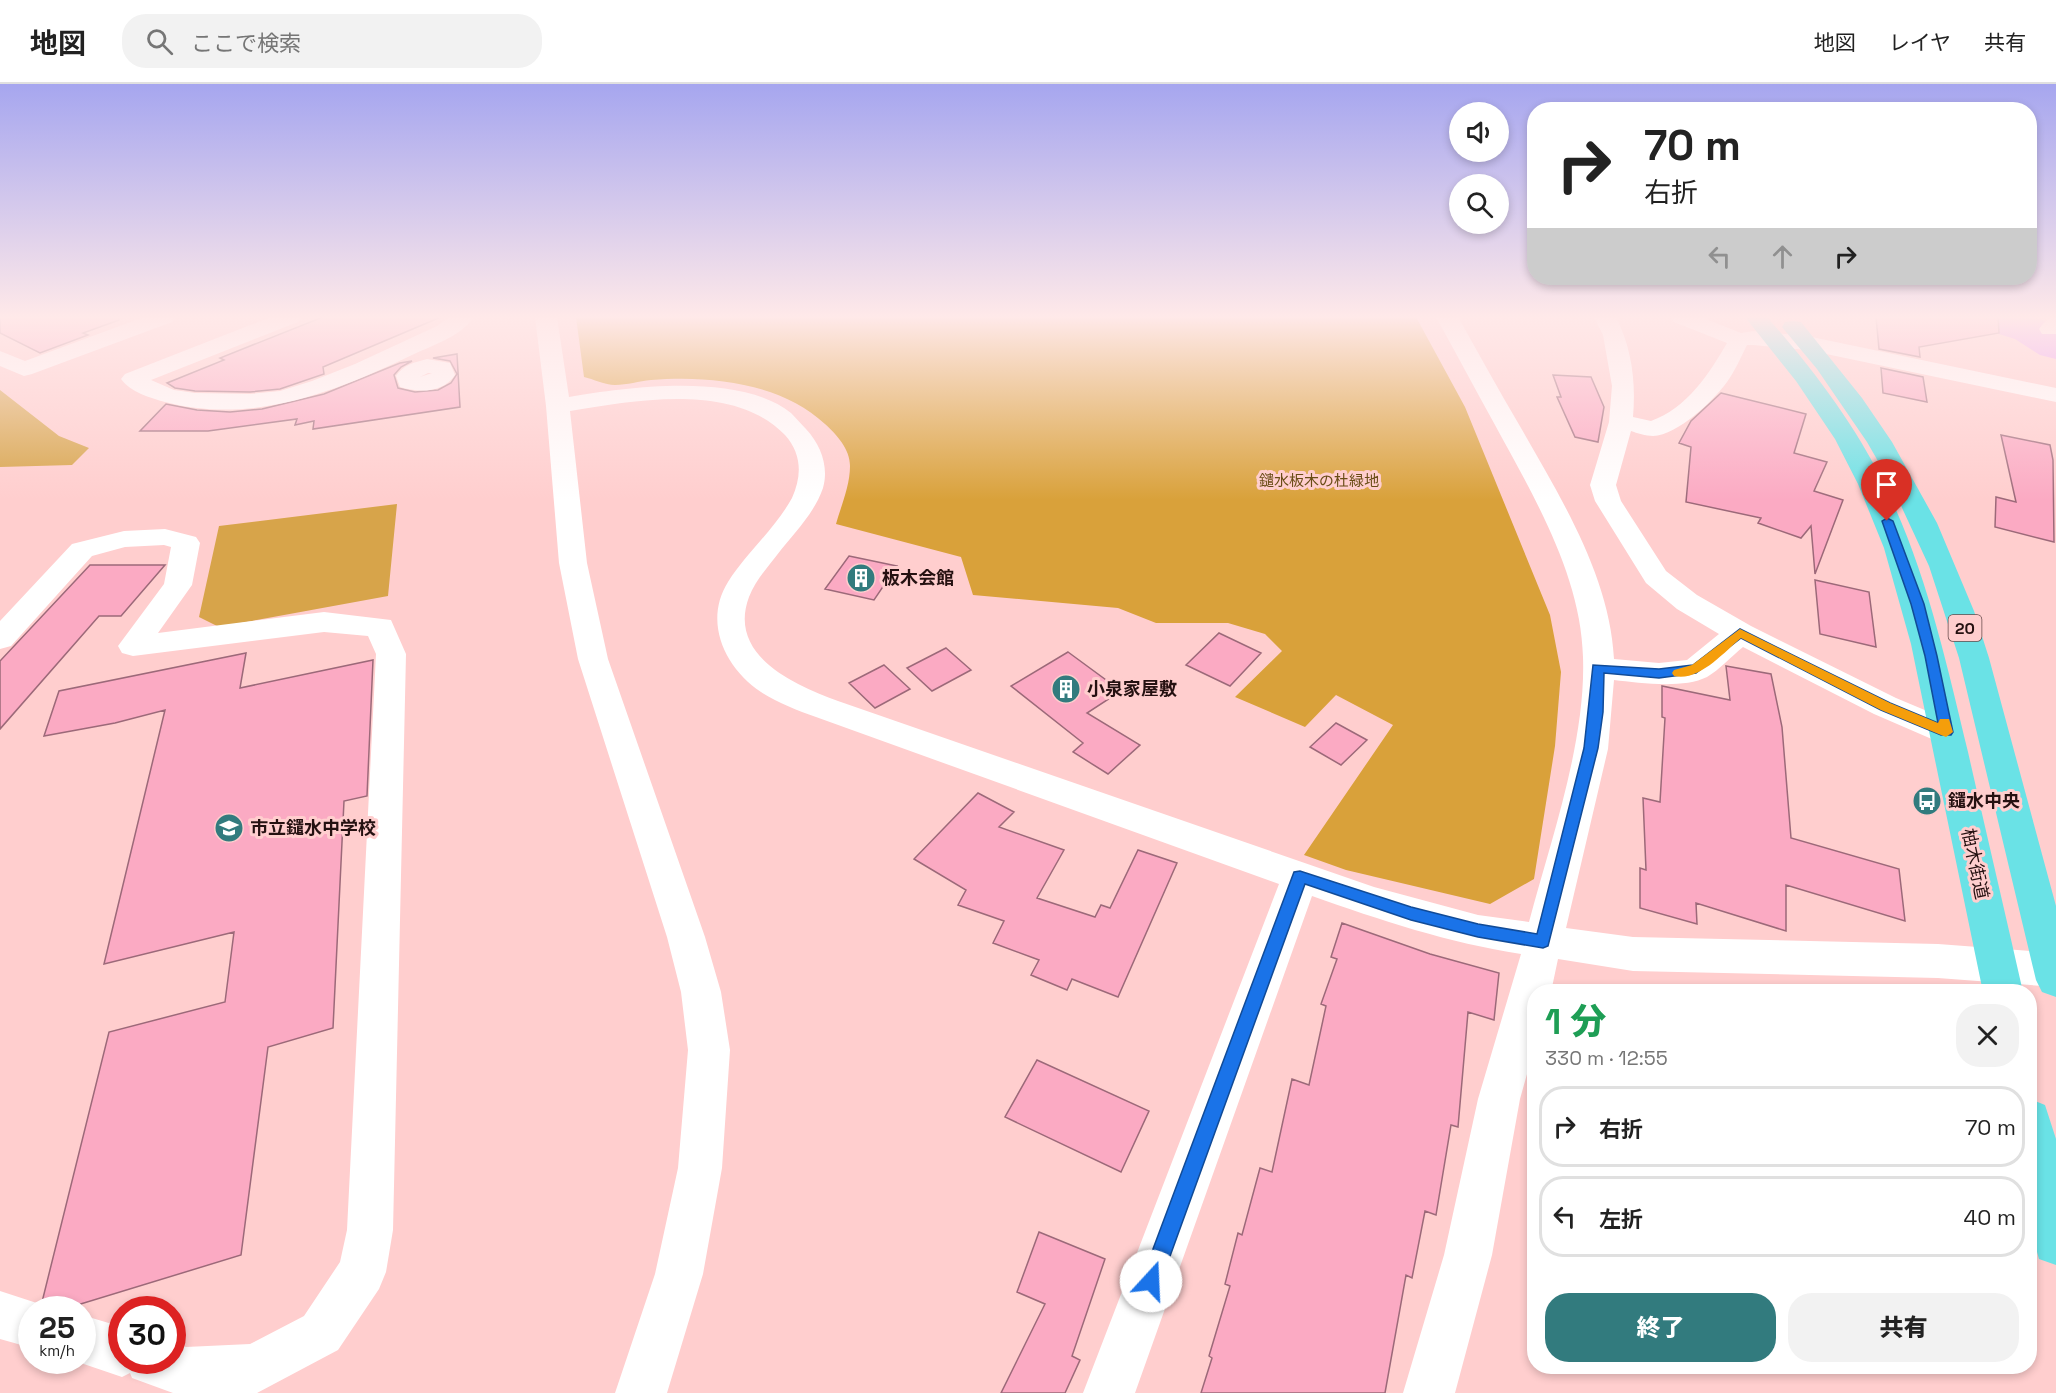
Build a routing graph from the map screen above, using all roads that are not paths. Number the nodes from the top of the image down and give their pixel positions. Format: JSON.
{"nodes":[{"id":1,"x":138,"y":378,"type":"edge"},
{"id":2,"x":339,"y":378,"type":"edge"},
{"id":3,"x":554,"y":378,"type":"edge"},
{"id":4,"x":1481,"y":378,"type":"edge"},
{"id":5,"x":1622,"y":378,"type":"edge"},
{"id":6,"x":1719,"y":378,"type":"edge"},
{"id":7,"x":1809,"y":378,"type":"edge"},
{"id":8,"x":1836,"y":378,"type":"edge"},
{"id":9,"x":1978,"y":378,"type":"edge"},
{"id":10,"x":2056,"y":394,"type":"edge"},
{"id":11,"x":558,"y":406,"type":"junction"},
{"id":12,"x":1621,"y":422,"type":"junction"},
{"id":13,"x":1740,"y":633,"type":"junction"},
{"id":14,"x":0,"y":639,"type":"edge"},
{"id":15,"x":1598,"y":668,"type":"junction"},
{"id":16,"x":1946,"y":732,"type":"junction"},
{"id":17,"x":1300,"y":877,"type":"junction"},
{"id":18,"x":1543,"y":942,"type":"junction"},
{"id":19,"x":2055,"y":973,"type":"edge"},
{"id":20,"x":2000,"y":978,"type":"edge"},
{"id":21,"x":1531,"y":984,"type":"edge"},
{"id":22,"x":1527,"y":999,"type":"edge"},
{"id":23,"x":2037,"y":1153,"type":"edge"},
{"id":24,"x":2056,"y":1242,"type":"edge"},
{"id":25,"x":0,"y":1315,"type":"edge"},
{"id":26,"x":18,"y":1320,"type":"edge"},
{"id":27,"x":186,"y":1371,"type":"edge"},
{"id":28,"x":641,"y":1393,"type":"edge"},
{"id":29,"x":1109,"y":1393,"type":"edge"},
{"id":30,"x":1429,"y":1393,"type":"edge"}],
"edges":[{"from":1,"to":2,"type":"street"},
{"from":3,"to":11,"type":"street"},
{"from":4,"to":15,"type":"street"},
{"from":5,"to":12,"type":"street"},
{"from":6,"to":12,"type":"street"},
{"from":7,"to":16,"type":"main road","name":"柚木街道","number":"20"},
{"from":8,"to":19,"type":"main road","name":"柚木街道","number":"20"},
{"from":9,"to":10,"type":"street"},
{"from":11,"to":17,"type":"street"},
{"from":11,"to":28,"type":"street"},
{"from":12,"to":13,"type":"street"},
{"from":13,"to":15,"type":"street"},
{"from":13,"to":16,"type":"street"},
{"from":14,"to":27,"type":"street"},
{"from":15,"to":18,"type":"street"},
{"from":16,"to":20,"type":"main road","name":"柚木街道","number":"20"},
{"from":17,"to":18,"type":"street"},
{"from":17,"to":29,"type":"street"},
{"from":18,"to":20,"type":"street"},
{"from":18,"to":21,"type":"street"},
{"from":19,"to":20,"type":"street"},
{"from":22,"to":30,"type":"street"},
{"from":23,"to":24,"type":"main road"},
{"from":25,"to":26,"type":"street"}]}
